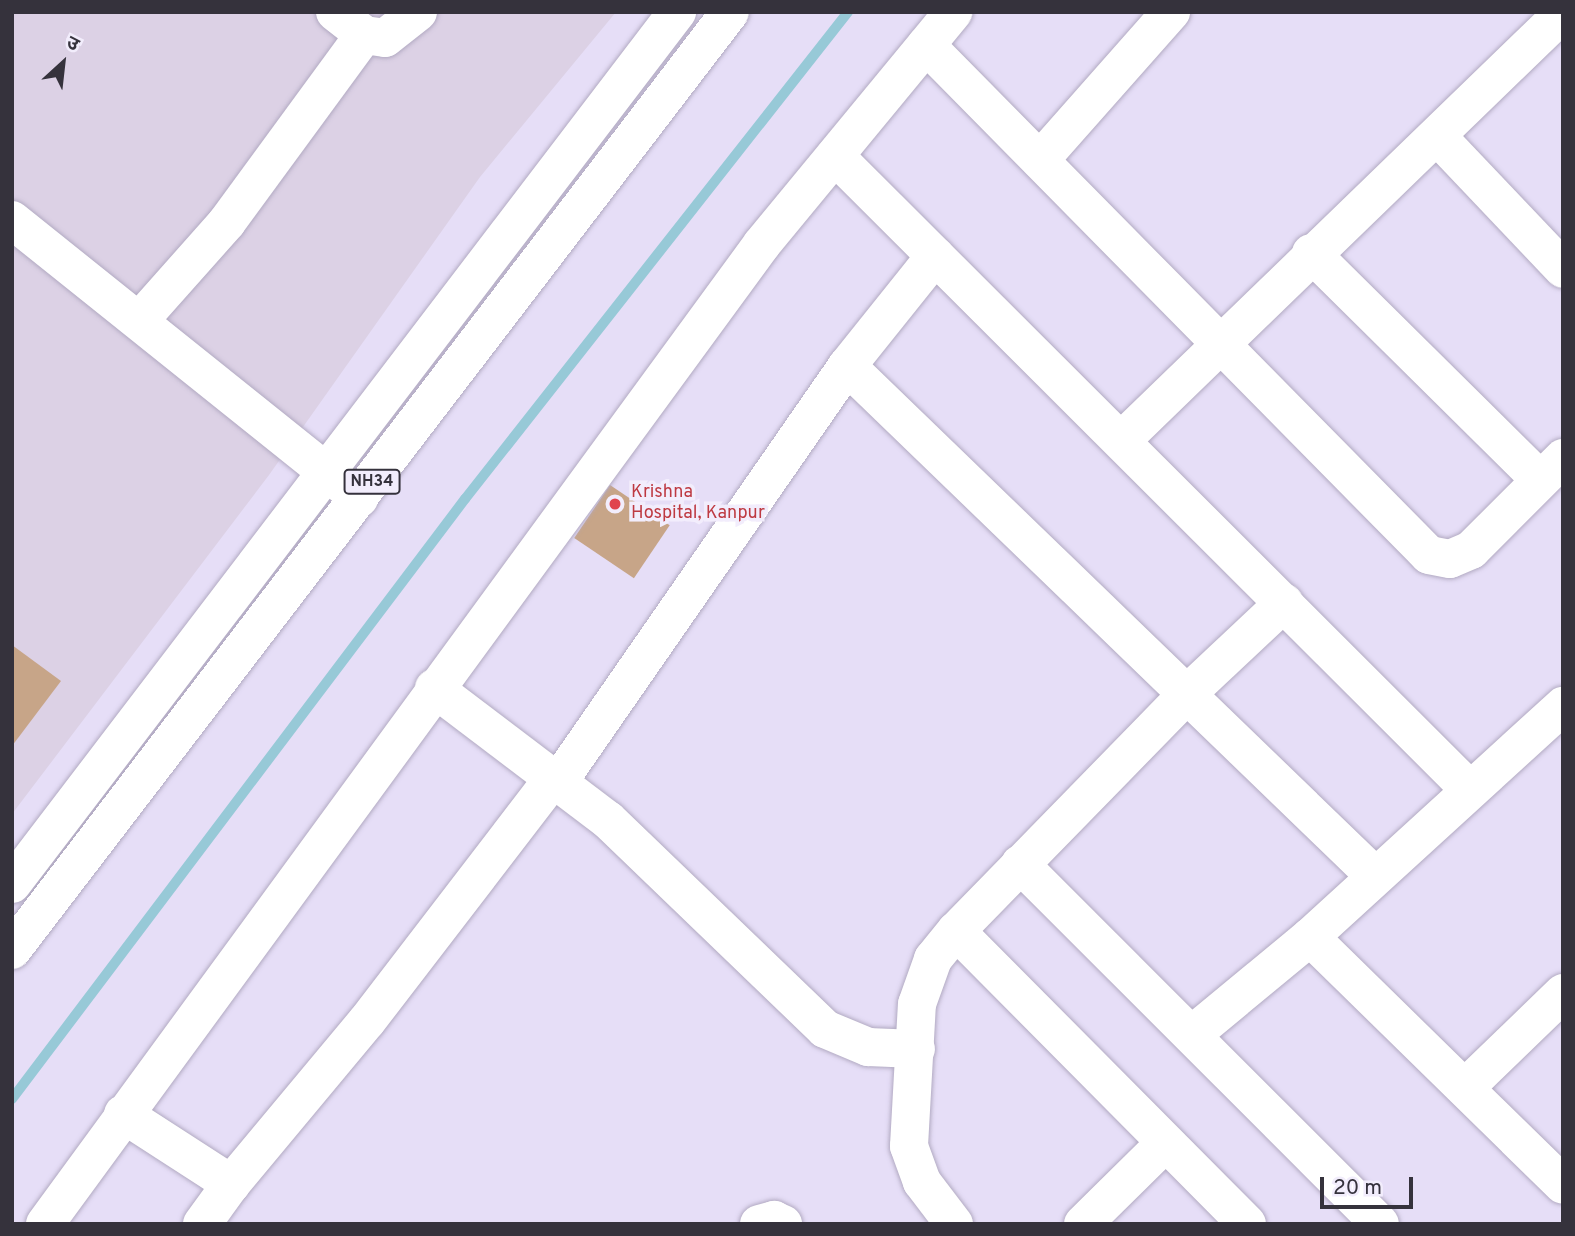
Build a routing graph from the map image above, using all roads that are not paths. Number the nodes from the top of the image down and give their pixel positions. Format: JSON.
{"nodes":[{"id":1,"x":418,"y":12,"type":"edge"},
{"id":2,"x":677,"y":12,"type":"edge"},
{"id":3,"x":730,"y":12,"type":"edge"},
{"id":4,"x":953,"y":12,"type":"edge"},
{"id":5,"x":1171,"y":12,"type":"edge"},
{"id":6,"x":1563,"y":13,"type":"edge"},
{"id":7,"x":350,"y":24,"type":"edge"},
{"id":8,"x":926,"y":46,"type":"junction"},
{"id":9,"x":1437,"y":136,"type":"junction"},
{"id":10,"x":835,"y":156,"type":"junction"},
{"id":11,"x":1040,"y":160,"type":"junction"},
{"id":12,"x":12,"y":220,"type":"edge"},
{"id":13,"x":1311,"y":253,"type":"junction"},
{"id":14,"x":935,"y":256,"type":"junction"},
{"id":15,"x":1563,"y":269,"type":"edge"},
{"id":16,"x":140,"y":320,"type":"junction"},
{"id":17,"x":1223,"y":344,"type":"junction"},
{"id":18,"x":847,"y":366,"type":"junction"},
{"id":19,"x":1122,"y":440,"type":"junction"},
{"id":20,"x":1552,"y":469,"type":"edge"},
{"id":21,"x":325,"y":470,"type":"junction"},
{"id":22,"x":359,"y":498,"type":"junction"},
{"id":23,"x":1284,"y":603,"type":"junction"},
{"id":24,"x":434,"y":688,"type":"junction"},
{"id":25,"x":1188,"y":693,"type":"junction"},
{"id":26,"x":1563,"y":706,"type":"edge"},
{"id":27,"x":556,"y":779,"type":"junction"},
{"id":28,"x":1470,"y":790,"type":"junction"},
{"id":29,"x":1020,"y":864,"type":"junction"},
{"id":30,"x":1375,"y":876,"type":"junction"},
{"id":31,"x":12,"y":884,"type":"edge"},
{"id":32,"x":956,"y":931,"type":"junction"},
{"id":33,"x":1310,"y":937,"type":"junction"},
{"id":34,"x":12,"y":950,"type":"edge"},
{"id":35,"x":1563,"y":993,"type":"edge"},
{"id":36,"x":1194,"y":1033,"type":"junction"},
{"id":37,"x":916,"y":1049,"type":"junction"},
{"id":38,"x":1466,"y":1087,"type":"junction"},
{"id":39,"x":123,"y":1114,"type":"junction"},
{"id":40,"x":1165,"y":1143,"type":"junction"},
{"id":41,"x":231,"y":1184,"type":"junction"},
{"id":42,"x":1563,"y":1185,"type":"edge"},
{"id":43,"x":45,"y":1224,"type":"edge"},
{"id":44,"x":202,"y":1224,"type":"edge"},
{"id":45,"x":759,"y":1224,"type":"edge"},
{"id":46,"x":783,"y":1224,"type":"edge"},
{"id":47,"x":954,"y":1224,"type":"edge"},
{"id":48,"x":1083,"y":1224,"type":"edge"},
{"id":49,"x":1247,"y":1224,"type":"edge"},
{"id":50,"x":1380,"y":1224,"type":"edge"}],
"edges":[{"from":1,"to":7,"type":"main road"},
{"from":2,"to":21,"type":"main road","number":"NH34"},
{"from":3,"to":22,"type":"main road","number":"NH34"},
{"from":4,"to":8,"type":"main road"},
{"from":5,"to":11,"type":"main road"},
{"from":6,"to":9,"type":"main road"},
{"from":7,"to":16,"type":"main road"},
{"from":8,"to":10,"type":"main road"},
{"from":8,"to":11,"type":"main road"},
{"from":9,"to":13,"type":"main road"},
{"from":9,"to":15,"type":"main road"},
{"from":10,"to":14,"type":"main road"},
{"from":10,"to":24,"type":"main road"},
{"from":11,"to":17,"type":"main road"},
{"from":12,"to":16,"type":"main road"},
{"from":13,"to":17,"type":"main road"},
{"from":13,"to":20,"type":"main road"},
{"from":14,"to":18,"type":"main road"},
{"from":14,"to":19,"type":"main road"},
{"from":16,"to":21,"type":"main road"},
{"from":17,"to":19,"type":"main road"},
{"from":17,"to":20,"type":"main road"},
{"from":18,"to":25,"type":"main road"},
{"from":18,"to":27,"type":"main road"},
{"from":19,"to":23,"type":"main road"},
{"from":21,"to":22,"type":"main road"},
{"from":21,"to":31,"type":"main road","number":"NH34"},
{"from":22,"to":34,"type":"main road","number":"NH34"},
{"from":23,"to":25,"type":"main road"},
{"from":23,"to":28,"type":"main road"},
{"from":24,"to":27,"type":"main road"},
{"from":24,"to":39,"type":"main road"},
{"from":25,"to":29,"type":"main road"},
{"from":25,"to":30,"type":"main road"},
{"from":26,"to":28,"type":"main road"},
{"from":27,"to":37,"type":"main road"},
{"from":27,"to":41,"type":"main road"},
{"from":28,"to":30,"type":"main road"},
{"from":29,"to":32,"type":"main road"},
{"from":29,"to":36,"type":"main road"},
{"from":30,"to":33,"type":"main road"},
{"from":32,"to":37,"type":"main road"},
{"from":32,"to":40,"type":"main road"},
{"from":33,"to":36,"type":"main road"},
{"from":33,"to":38,"type":"main road"},
{"from":35,"to":38,"type":"main road"},
{"from":36,"to":50,"type":"main road"},
{"from":37,"to":47,"type":"main road"},
{"from":38,"to":42,"type":"main road"},
{"from":39,"to":41,"type":"main road"},
{"from":39,"to":43,"type":"main road"},
{"from":40,"to":48,"type":"main road"},
{"from":40,"to":49,"type":"main road"},
{"from":41,"to":44,"type":"main road"},
{"from":45,"to":46,"type":"main road"}]}
